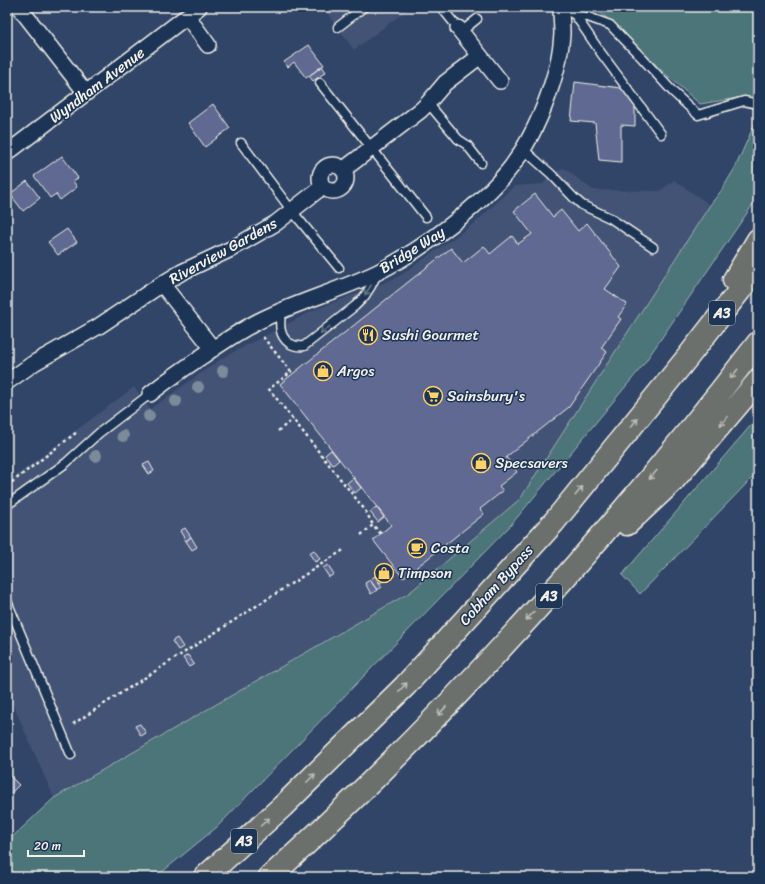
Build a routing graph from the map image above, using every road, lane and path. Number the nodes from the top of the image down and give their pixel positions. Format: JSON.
{"nodes":[{"id":1,"x":19,"y":7,"type":"edge"},
{"id":2,"x":199,"y":7,"type":"edge"},
{"id":3,"x":364,"y":7,"type":"edge"},
{"id":4,"x":441,"y":7,"type":"edge"},
{"id":5,"x":561,"y":7,"type":"edge"},
{"id":6,"x":575,"y":15,"type":"junction"},
{"id":7,"x":187,"y":16,"type":"junction"},
{"id":8,"x":477,"y":19,"type":"dead end"},
{"id":9,"x":338,"y":27,"type":"dead end"},
{"id":10,"x":460,"y":30,"type":"junction"},
{"id":11,"x":208,"y":44,"type":"dead end"},
{"id":12,"x":480,"y":56,"type":"junction"},
{"id":13,"x":500,"y":80,"type":"dead end"},
{"id":14,"x":320,"y":83,"type":"dead end"},
{"id":15,"x":86,"y":94,"type":"junction"},
{"id":16,"x":428,"y":104,"type":"junction"},
{"id":17,"x":758,"y":104,"type":"edge"},
{"id":18,"x":661,"y":134,"type":"dead end"},
{"id":19,"x":241,"y":144,"type":"dead end"},
{"id":20,"x":371,"y":148,"type":"junction"},
{"id":21,"x":523,"y":149,"type":"junction"},
{"id":22,"x":7,"y":153,"type":"edge"},
{"id":23,"x":481,"y":163,"type":"dead end"},
{"id":24,"x":292,"y":211,"type":"junction"},
{"id":25,"x":426,"y":217,"type":"dead end"},
{"id":26,"x":758,"y":240,"type":"edge"},
{"id":27,"x":653,"y":247,"type":"dead end"},
{"id":28,"x":758,"y":267,"type":"edge"},
{"id":29,"x":339,"y":268,"type":"dead end"},
{"id":30,"x":377,"y":272,"type":"junction"},
{"id":31,"x":162,"y":284,"type":"junction"},
{"id":32,"x":281,"y":311,"type":"junction"},
{"id":33,"x":261,"y":335,"type":"dead end"},
{"id":34,"x":758,"y":343,"type":"edge"},
{"id":35,"x":213,"y":349,"type":"junction"},
{"id":36,"x":687,"y":358,"type":"junction"},
{"id":37,"x":9,"y":377,"type":"edge"},
{"id":38,"x":758,"y":381,"type":"edge"},
{"id":39,"x":150,"y":394,"type":"joint"},
{"id":40,"x":293,"y":419,"type":"junction"},
{"id":41,"x":278,"y":432,"type":"dead end"},
{"id":42,"x":7,"y":505,"type":"edge"},
{"id":43,"x":374,"y":525,"type":"junction"},
{"id":44,"x":381,"y":534,"type":"dead end"},
{"id":45,"x":361,"y":535,"type":"dead end"},
{"id":46,"x":345,"y":549,"type":"dead end"},
{"id":47,"x":550,"y":595,"type":"junction"},
{"id":48,"x":7,"y":601,"type":"edge"},
{"id":49,"x":61,"y":732,"type":"junction"},
{"id":50,"x":71,"y":755,"type":"dead end"},
{"id":51,"x":205,"y":877,"type":"edge"},
{"id":52,"x":270,"y":877,"type":"edge"}],
"edges":[{"from":1,"to":15,"type":"street"},
{"from":2,"to":7,"type":"street","name":"Wyndham Avenue"},
{"from":3,"to":9,"type":"lane"},
{"from":4,"to":10,"type":"lane"},
{"from":5,"to":6,"type":"lane"},
{"from":5,"to":21,"type":"street","name":"Bridge Way"},
{"from":6,"to":17,"type":"lane"},
{"from":6,"to":18,"type":"lane"},
{"from":7,"to":11,"type":"street"},
{"from":7,"to":15,"type":"street","name":"Wyndham Avenue"},
{"from":8,"to":10,"type":"lane"},
{"from":10,"to":12,"type":"street"},
{"from":12,"to":13,"type":"street"},
{"from":12,"to":16,"type":"street","name":"Riverview Gardens"},
{"from":14,"to":20,"type":"lane"},
{"from":15,"to":22,"type":"street","name":"Wyndham Avenue"},
{"from":16,"to":20,"type":"street","name":"Riverview Gardens"},
{"from":16,"to":23,"type":"lane"},
{"from":19,"to":24,"type":"lane"},
{"from":20,"to":24,"type":"street","name":"Riverview Gardens"},
{"from":20,"to":25,"type":"lane"},
{"from":21,"to":27,"type":"lane"},
{"from":21,"to":30,"type":"street","name":"Bridge Way"},
{"from":24,"to":29,"type":"lane"},
{"from":24,"to":31,"type":"street","name":"Riverview Gardens"},
{"from":26,"to":36,"type":"highway"},
{"from":28,"to":36,"type":"highway","name":"Cobham Bypass","number":"A3"},
{"from":30,"to":32,"type":"street","name":"Bridge Way"},
{"from":30,"to":32,"type":"lane","one_way":true},
{"from":31,"to":35,"type":"street","name":"Riverview Gardens"},
{"from":31,"to":37,"type":"street","name":"Riverview Gardens"},
{"from":32,"to":35,"type":"street","name":"Bridge Way"},
{"from":33,"to":40,"type":"path"},
{"from":34,"to":47,"type":"highway","number":"A3","one_way":true},
{"from":35,"to":39,"type":"street","name":"Bridge Way"},
{"from":51,"to":36,"type":"highway","name":"Cobham Bypass","number":"A3","one_way":true},
{"from":38,"to":47,"type":"highway","one_way":true},
{"from":39,"to":42,"type":"lane"},
{"from":40,"to":41,"type":"path"},
{"from":40,"to":43,"type":"path"},
{"from":43,"to":44,"type":"path"},
{"from":43,"to":45,"type":"path"},
{"from":46,"to":49,"type":"path"},
{"from":47,"to":52,"type":"highway","number":"A3","one_way":true},
{"from":48,"to":49,"type":"lane"},
{"from":49,"to":50,"type":"lane"}]}
